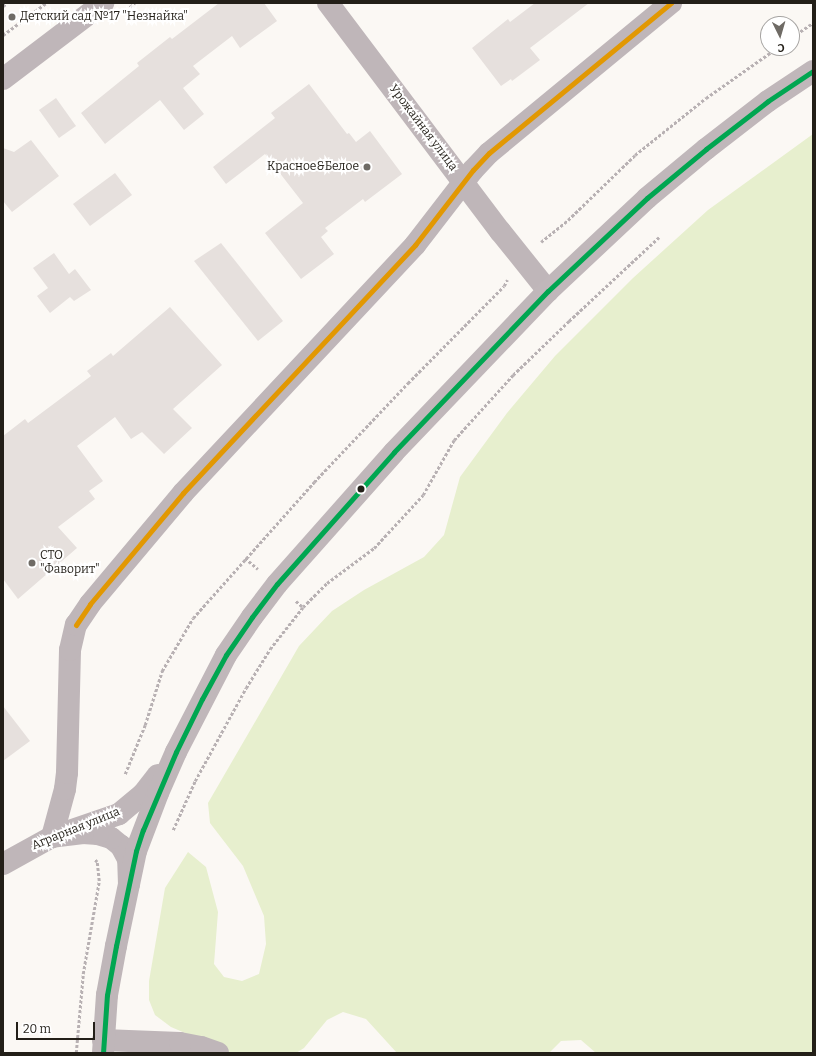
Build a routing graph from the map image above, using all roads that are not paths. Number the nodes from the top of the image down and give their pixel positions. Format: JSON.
{"nodes":[{"id":1,"x":103,"y":3,"type":"edge"},
{"id":2,"x":328,"y":3,"type":"edge"},
{"id":3,"x":671,"y":3,"type":"edge"},
{"id":4,"x":813,"y":71,"type":"edge"},
{"id":5,"x":3,"y":79,"type":"edge"},
{"id":6,"x":462,"y":181,"type":"junction"},
{"id":7,"x":548,"y":291,"type":"junction"},
{"id":8,"x":176,"y":752,"type":"junction"},
{"id":9,"x":52,"y":837,"type":"junction"},
{"id":10,"x":3,"y":864,"type":"edge"},
{"id":11,"x":129,"y":884,"type":"junction"},
{"id":12,"x":103,"y":1047,"type":"edge"},
{"id":13,"x":218,"y":1053,"type":"edge"}],
"edges":[{"from":1,"to":5,"type":"street"},
{"from":2,"to":6,"type":"street","name":"Урожайная улица"},
{"from":3,"to":6,"type":"street"},
{"from":4,"to":7,"type":"main road"},
{"from":6,"to":7,"type":"street","name":"Урожайная улица"},
{"from":6,"to":9,"type":"street"},
{"from":7,"to":8,"type":"main road"},
{"from":8,"to":9,"type":"street","name":"Аграрная улица"},
{"from":8,"to":11,"type":"street"},
{"from":9,"to":10,"type":"street","name":"Аграрная улица"},
{"from":9,"to":11,"type":"street"},
{"from":11,"to":12,"type":"street"},
{"from":12,"to":13,"type":"street"}]}
